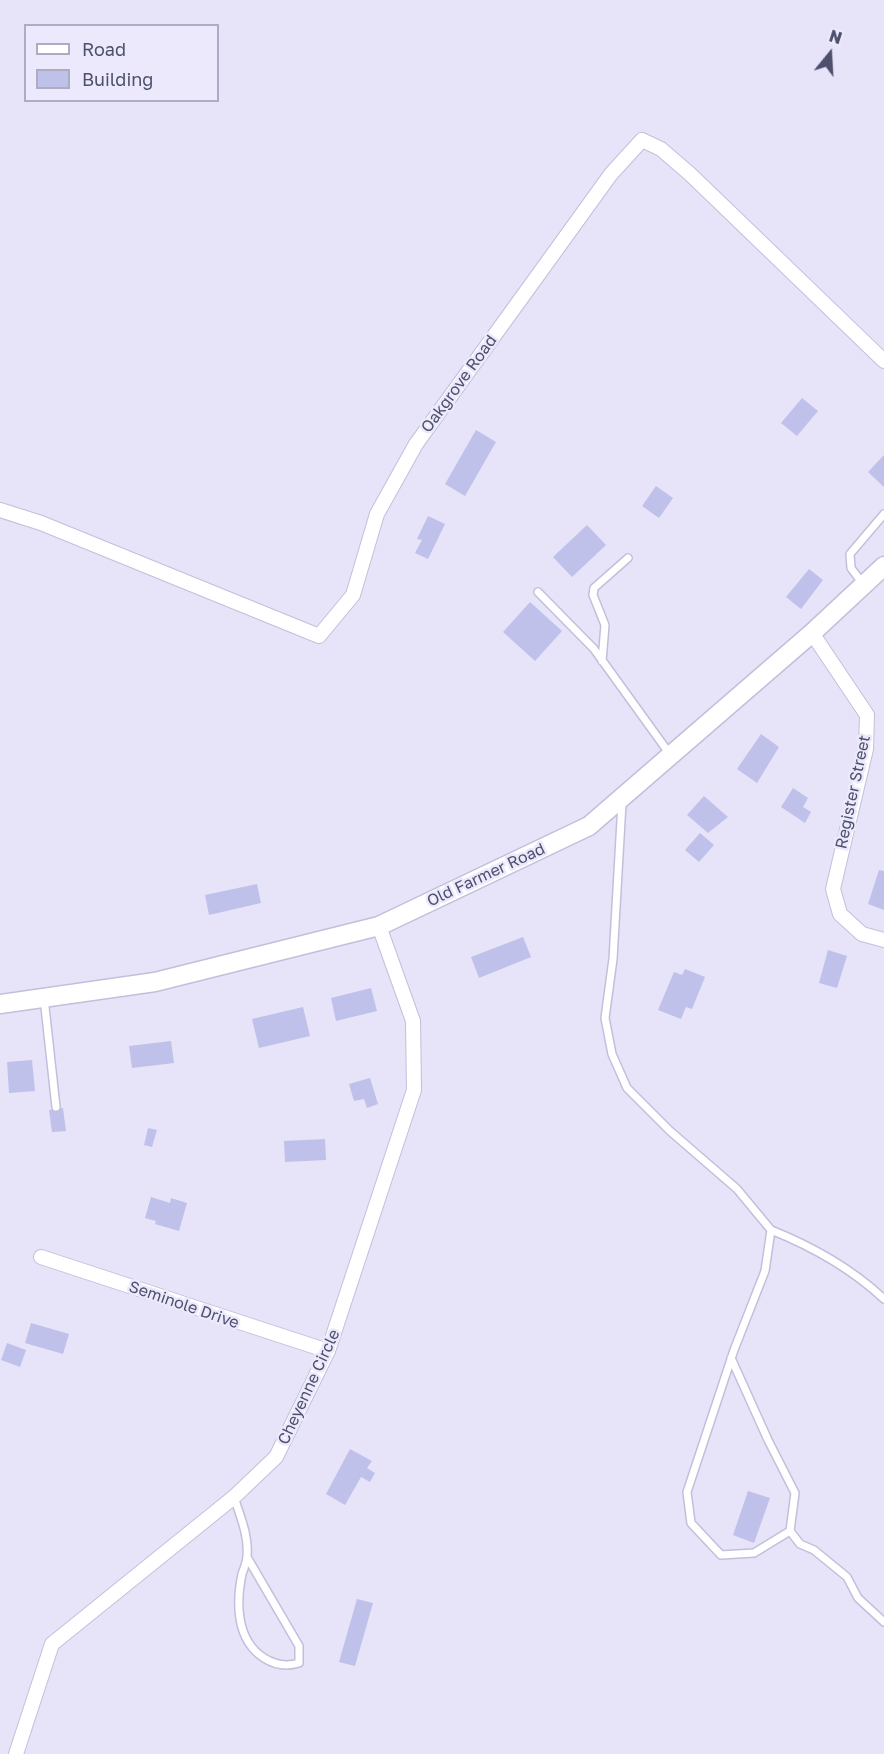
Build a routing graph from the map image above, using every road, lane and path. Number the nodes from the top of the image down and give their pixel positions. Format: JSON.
{"nodes":[{"id":1,"x":884,"y":361,"type":"edge"},
{"id":2,"x":0,"y":510,"type":"edge"},
{"id":3,"x":884,"y":514,"type":"edge"},
{"id":4,"x":628,"y":558,"type":"dead end"},
{"id":5,"x":884,"y":566,"type":"edge"},
{"id":6,"x":864,"y":585,"type":"junction"},
{"id":7,"x":538,"y":592,"type":"dead end"},
{"id":8,"x":812,"y":633,"type":"junction"},
{"id":9,"x":602,"y":661,"type":"junction"},
{"id":10,"x":671,"y":756,"type":"junction"},
{"id":11,"x":622,"y":797,"type":"junction"},
{"id":12,"x":378,"y":926,"type":"junction"},
{"id":13,"x":884,"y":940,"type":"edge"},
{"id":14,"x":44,"y":998,"type":"junction"},
{"id":15,"x":0,"y":1004,"type":"edge"},
{"id":16,"x":56,"y":1107,"type":"dead end"},
{"id":17,"x":771,"y":1230,"type":"junction"},
{"id":18,"x":40,"y":1257,"type":"dead end"},
{"id":19,"x":884,"y":1299,"type":"edge"},
{"id":20,"x":328,"y":1351,"type":"junction"},
{"id":21,"x":731,"y":1358,"type":"junction"},
{"id":22,"x":234,"y":1497,"type":"junction"},
{"id":23,"x":790,"y":1531,"type":"junction"},
{"id":24,"x":247,"y":1557,"type":"junction"},
{"id":25,"x":884,"y":1622,"type":"edge"},
{"id":26,"x":16,"y":1754,"type":"edge"}],
"edges":[{"from":1,"to":2,"type":"street","name":"Oakgrove Road"},
{"from":3,"to":6,"type":"lane"},
{"from":4,"to":9,"type":"lane"},
{"from":5,"to":6,"type":"street","name":"Old Farmer Road"},
{"from":6,"to":8,"type":"street","name":"Old Farmer Road"},
{"from":7,"to":9,"type":"lane"},
{"from":8,"to":10,"type":"street","name":"Old Farmer Road"},
{"from":8,"to":13,"type":"street","name":"Register Street"},
{"from":9,"to":10,"type":"lane"},
{"from":10,"to":11,"type":"street","name":"Old Farmer Road"},
{"from":11,"to":12,"type":"street","name":"Old Farmer Road"},
{"from":11,"to":17,"type":"lane"},
{"from":12,"to":14,"type":"street","name":"Old Farmer Road"},
{"from":12,"to":20,"type":"street","name":"Cheyenne Circle"},
{"from":14,"to":15,"type":"street","name":"Old Farmer Road"},
{"from":14,"to":16,"type":"lane"},
{"from":17,"to":19,"type":"lane"},
{"from":17,"to":21,"type":"lane"},
{"from":18,"to":20,"type":"street","name":"Seminole Drive"},
{"from":20,"to":22,"type":"street","name":"Cheyenne Circle"},
{"from":21,"to":23,"type":"lane"},
{"from":21,"to":23,"type":"lane"},
{"from":22,"to":24,"type":"lane"},
{"from":22,"to":26,"type":"street","name":"Cheyenne Circle"},
{"from":23,"to":25,"type":"lane"},
{"from":24,"to":24,"type":"lane"}]}
